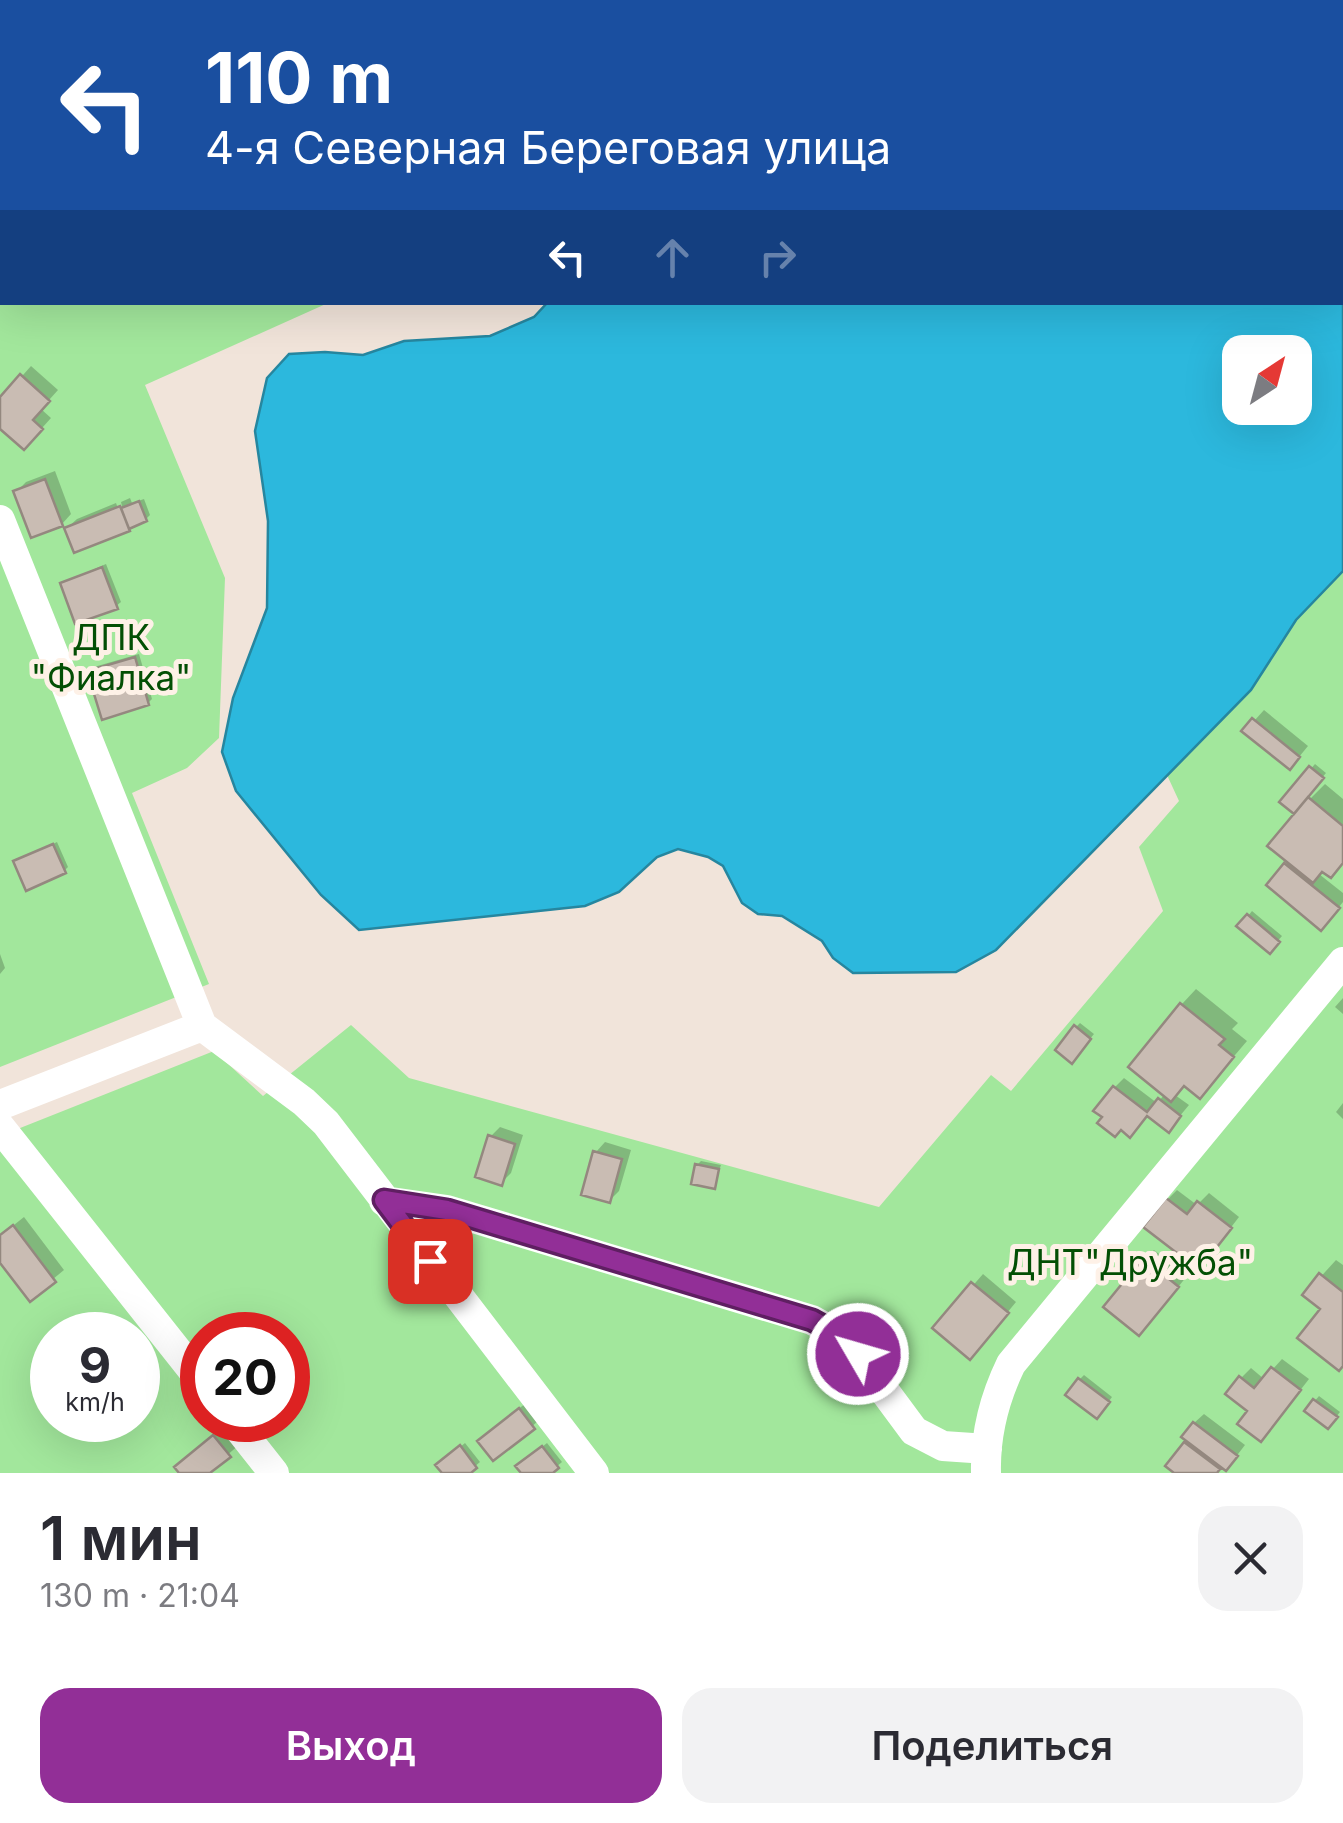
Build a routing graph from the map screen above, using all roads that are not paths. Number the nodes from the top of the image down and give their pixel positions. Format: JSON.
{"nodes":[{"id":1,"x":0,"y":520,"type":"edge"},
{"id":2,"x":1343,"y":962,"type":"edge"},
{"id":3,"x":202,"y":1026,"type":"junction"},
{"id":4,"x":0,"y":1105,"type":"edge"},
{"id":5,"x":0,"y":1127,"type":"edge"},
{"id":6,"x":384,"y":1200,"type":"junction"},
{"id":7,"x":180,"y":1354,"type":"edge"},
{"id":8,"x":249,"y":1442,"type":"edge"},
{"id":9,"x":987,"y":1461,"type":"edge"},
{"id":10,"x":274,"y":1473,"type":"edge"},
{"id":11,"x":594,"y":1473,"type":"edge"}],
"edges":[{"from":1,"to":3,"type":"street"},
{"from":2,"to":9,"type":"street"},
{"from":3,"to":4,"type":"street"},
{"from":3,"to":6,"type":"street"},
{"from":5,"to":7,"type":"street"},
{"from":6,"to":9,"type":"street"},
{"from":6,"to":11,"type":"street"},
{"from":8,"to":10,"type":"street"}]}
